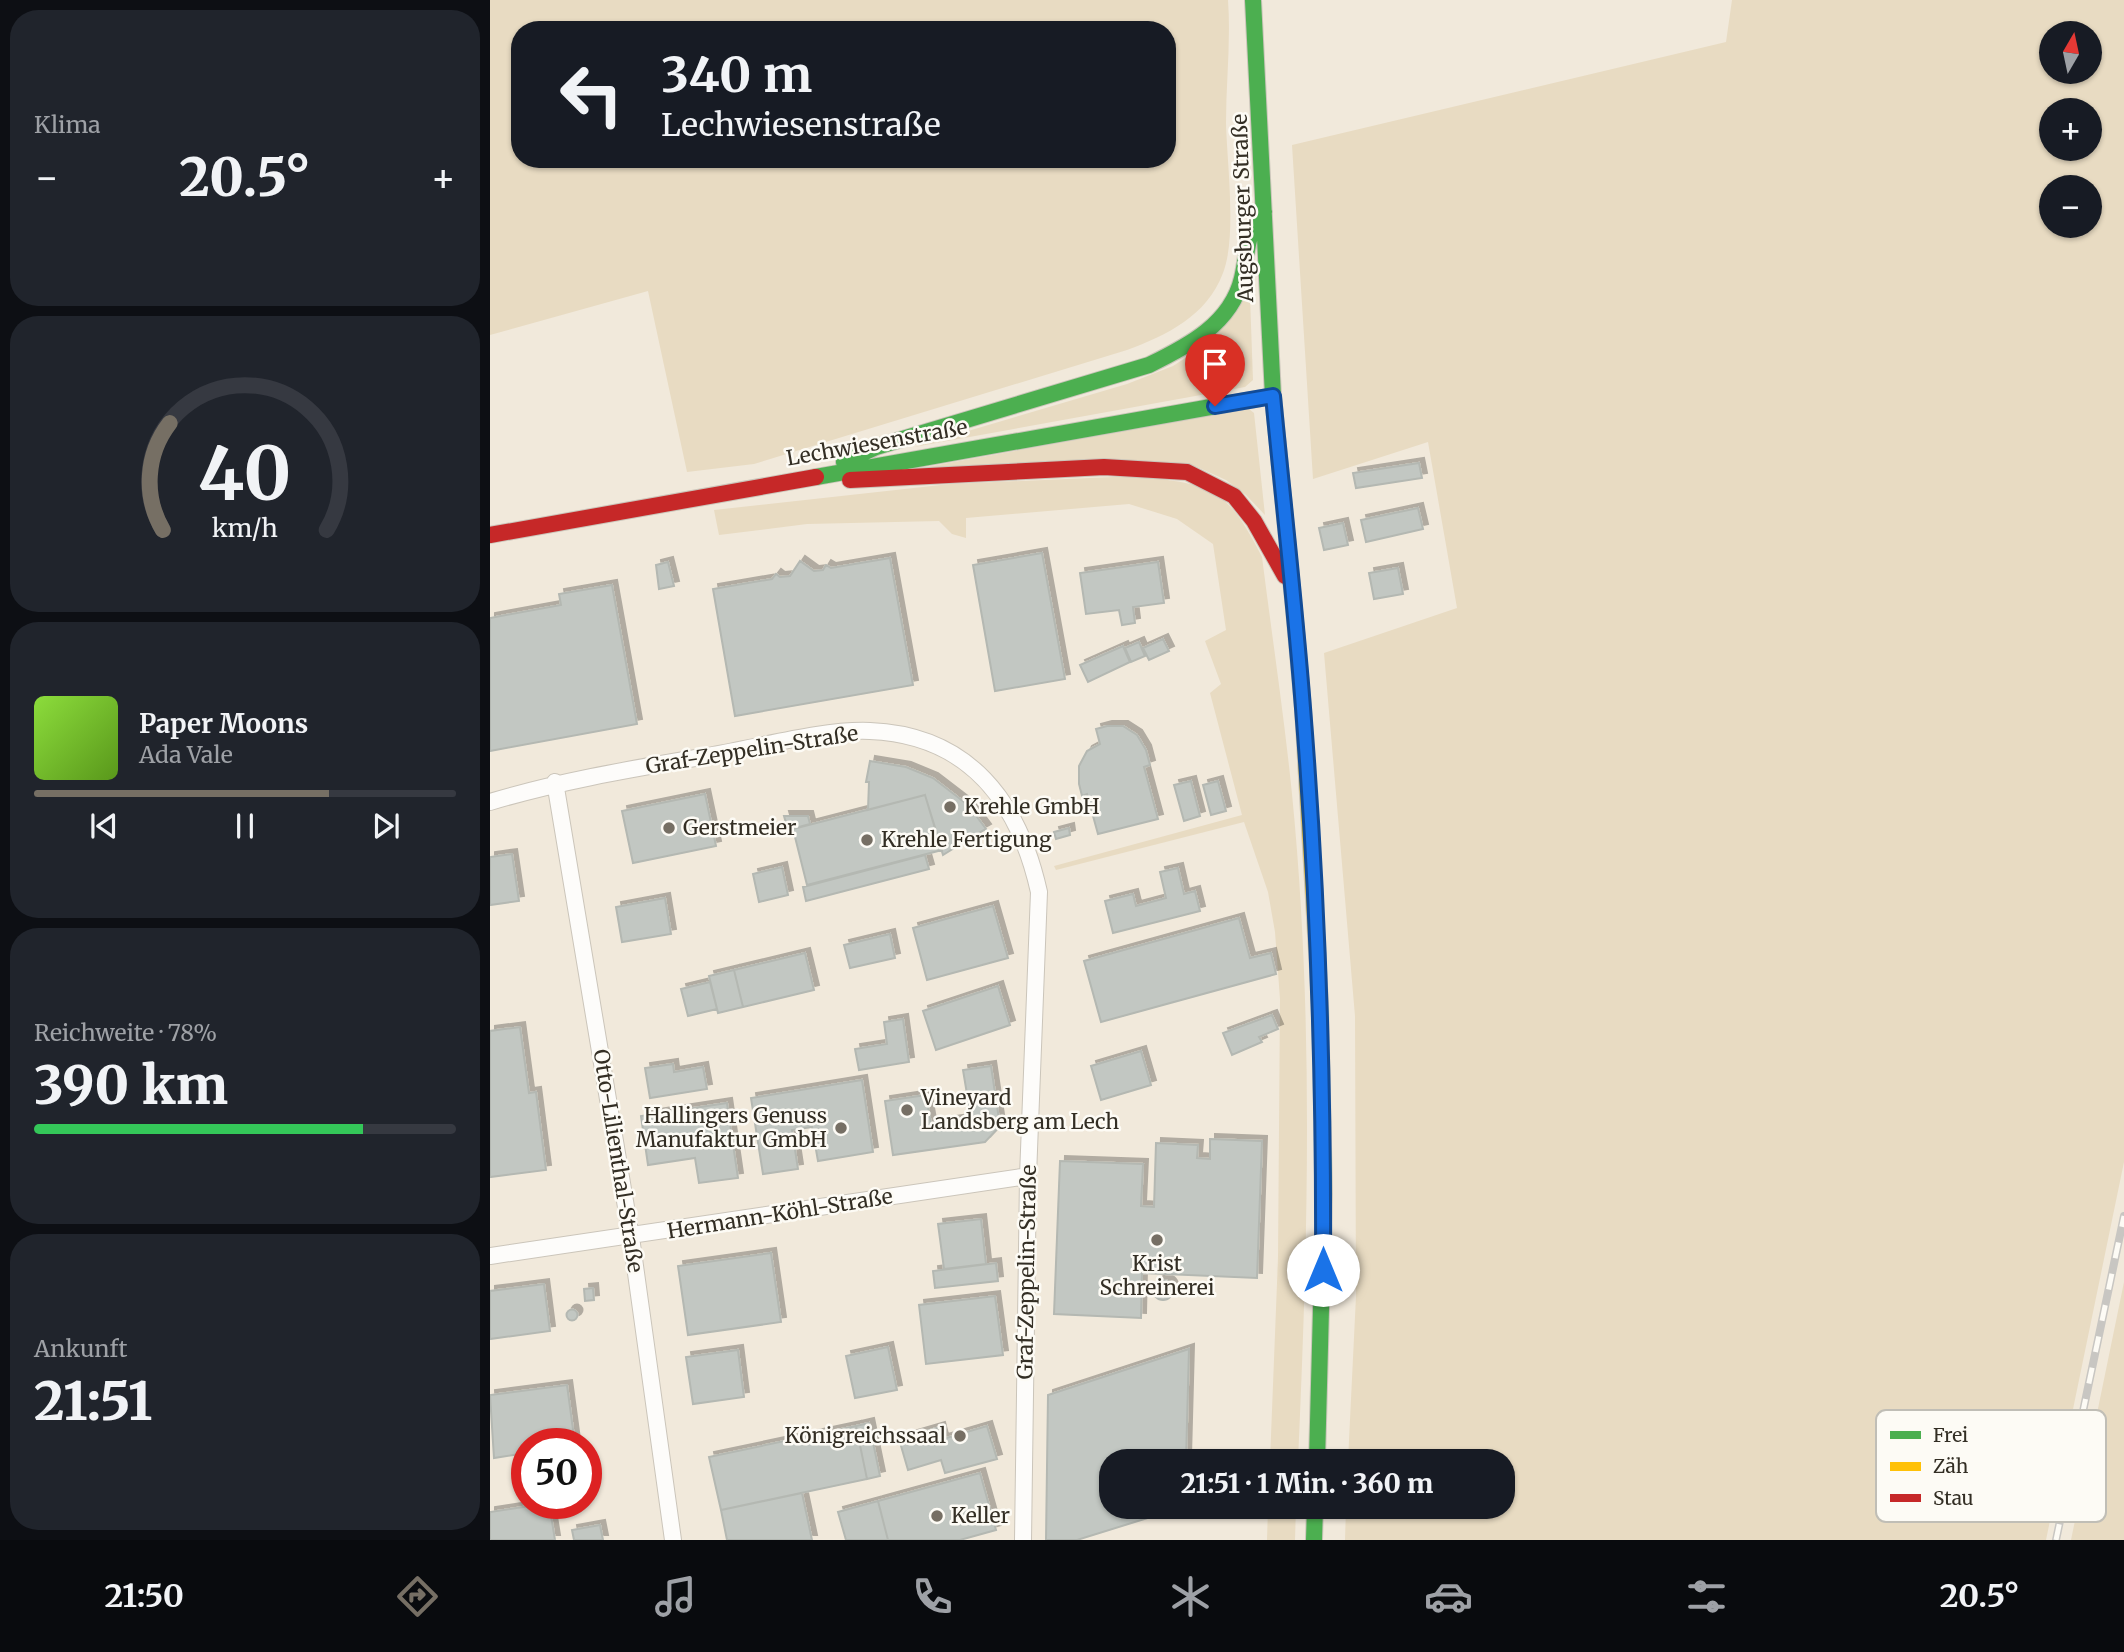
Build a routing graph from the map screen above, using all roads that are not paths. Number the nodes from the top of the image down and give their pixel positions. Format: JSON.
{"nodes":[{"id":1,"x":1253,"y":0,"type":"edge"},
{"id":2,"x":1264,"y":212,"type":"junction"},
{"id":3,"x":1273,"y":396,"type":"junction"},
{"id":4,"x":817,"y":475,"type":"junction"},
{"id":5,"x":772,"y":483,"type":"junction"},
{"id":6,"x":490,"y":535,"type":"edge"},
{"id":7,"x":1290,"y":587,"type":"junction"},
{"id":8,"x":555,"y":782,"type":"junction"},
{"id":9,"x":490,"y":802,"type":"edge"},
{"id":10,"x":1028,"y":1176,"type":"junction"},
{"id":11,"x":631,"y":1237,"type":"junction"},
{"id":12,"x":490,"y":1256,"type":"edge"},
{"id":13,"x":1317,"y":1449,"type":"edge"},
{"id":14,"x":1315,"y":1519,"type":"edge"},
{"id":15,"x":673,"y":1540,"type":"edge"},
{"id":16,"x":1023,"y":1540,"type":"edge"},
{"id":17,"x":1314,"y":1540,"type":"edge"}],
"edges":[{"from":1,"to":2,"type":"main road","name":"Augsburger Straße"},
{"from":2,"to":3,"type":"main road","name":"Augsburger Straße"},
{"from":2,"to":4,"type":"main road"},
{"from":3,"to":4,"type":"main road","name":"Lechwiesenstraße"},
{"from":3,"to":7,"type":"main road","name":"Augsburger Straße"},
{"from":4,"to":5,"type":"main road","name":"Lechwiesenstraße"},
{"from":5,"to":6,"type":"main road","name":"Lechwiesenstraße"},
{"from":5,"to":7,"type":"main road"},
{"from":7,"to":13,"type":"main road","name":"Augsburger Straße"},
{"from":8,"to":9,"type":"street","name":"Graf-Zeppelin-Straße"},
{"from":8,"to":10,"type":"street","name":"Graf-Zeppelin-Straße"},
{"from":8,"to":11,"type":"street","name":"Otto-Lilienthal-Straße"},
{"from":10,"to":11,"type":"street","name":"Hermann-Köhl-Straße"},
{"from":10,"to":16,"type":"street","name":"Graf-Zeppelin-Straße"},
{"from":11,"to":12,"type":"street","name":"Hermann-Köhl-Straße"},
{"from":11,"to":15,"type":"street","name":"Otto-Lilienthal-Straße"},
{"from":14,"to":17,"type":"main road"}]}
